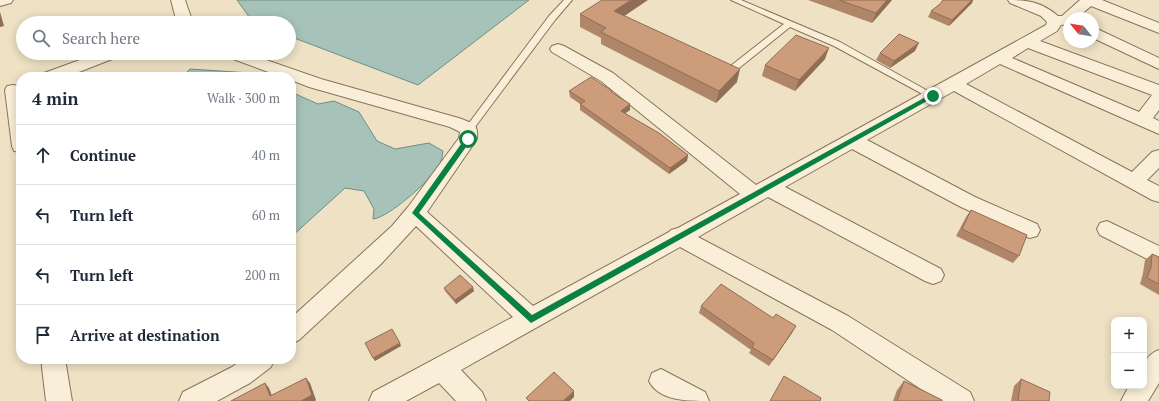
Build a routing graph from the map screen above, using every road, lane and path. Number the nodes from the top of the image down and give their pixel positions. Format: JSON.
{"nodes":[{"id":1,"x":6,"y":0,"type":"edge"},
{"id":2,"x":178,"y":0,"type":"edge"},
{"id":3,"x":568,"y":0,"type":"edge"},
{"id":4,"x":735,"y":0,"type":"edge"},
{"id":5,"x":1015,"y":0,"type":"edge"},
{"id":6,"x":1089,"y":0,"type":"edge"},
{"id":7,"x":0,"y":2,"type":"edge"},
{"id":8,"x":1074,"y":12,"type":"edge"},
{"id":9,"x":183,"y":16,"type":"edge"},
{"id":10,"x":1063,"y":21,"type":"edge"},
{"id":11,"x":790,"y":23,"type":"junction"},
{"id":12,"x":1159,"y":28,"type":"edge"},
{"id":13,"x":1099,"y":35,"type":"edge"},
{"id":14,"x":1027,"y":42,"type":"junction"},
{"id":15,"x":558,"y":49,"type":"dead end"},
{"id":16,"x":999,"y":58,"type":"junction"},
{"id":17,"x":95,"y":60,"type":"edge"},
{"id":18,"x":251,"y":60,"type":"edge"},
{"id":19,"x":1159,"y":64,"type":"edge"},
{"id":20,"x":731,"y":70,"type":"edge"},
{"id":21,"x":63,"y":72,"type":"edge"},
{"id":22,"x":284,"y":72,"type":"edge"},
{"id":23,"x":296,"y":76,"type":"edge"},
{"id":24,"x":954,"y":84,"type":"junction"},
{"id":25,"x":11,"y":90,"type":"edge"},
{"id":26,"x":1159,"y":91,"type":"edge"},
{"id":27,"x":933,"y":96,"type":"junction"},
{"id":28,"x":1159,"y":98,"type":"edge"},
{"id":29,"x":16,"y":118,"type":"edge"},
{"id":30,"x":1142,"y":120,"type":"junction"},
{"id":31,"x":1159,"y":128,"type":"edge"},
{"id":32,"x":469,"y":130,"type":"junction"},
{"id":33,"x":853,"y":141,"type":"junction"},
{"id":34,"x":1159,"y":157,"type":"edge"},
{"id":35,"x":1134,"y":182,"type":"junction"},
{"id":36,"x":760,"y":191,"type":"junction"},
{"id":37,"x":1159,"y":195,"type":"edge"},
{"id":38,"x":416,"y":213,"type":"junction"},
{"id":39,"x":1107,"y":229,"type":"dead end"},
{"id":40,"x":1030,"y":230,"type":"dead end"},
{"id":41,"x":678,"y":236,"type":"junction"},
{"id":42,"x":1159,"y":256,"type":"edge"},
{"id":43,"x":933,"y":274,"type":"dead end"},
{"id":44,"x":531,"y":319,"type":"junction"},
{"id":45,"x":296,"y":328,"type":"edge"},
{"id":46,"x":1159,"y":362,"type":"edge"},
{"id":47,"x":54,"y":364,"type":"edge"},
{"id":48,"x":255,"y":364,"type":"edge"},
{"id":49,"x":442,"y":368,"type":"junction"},
{"id":50,"x":661,"y":381,"type":"dead end"},
{"id":51,"x":1147,"y":385,"type":"edge"},
{"id":52,"x":59,"y":401,"type":"edge"},
{"id":53,"x":192,"y":401,"type":"edge"},
{"id":54,"x":382,"y":401,"type":"edge"},
{"id":55,"x":473,"y":401,"type":"edge"},
{"id":56,"x":696,"y":401,"type":"edge"},
{"id":57,"x":961,"y":401,"type":"edge"}],
"edges":[{"from":1,"to":7,"type":"street"},
{"from":2,"to":9,"type":"street"},
{"from":3,"to":32,"type":"lane"},
{"from":4,"to":11,"type":"lane"},
{"from":5,"to":10,"type":"street"},
{"from":6,"to":8,"type":"street"},
{"from":6,"to":12,"type":"street"},
{"from":10,"to":14,"type":"street"},
{"from":11,"to":20,"type":"lane"},
{"from":11,"to":27,"type":"lane"},
{"from":13,"to":19,"type":"street"},
{"from":14,"to":16,"type":"street"},
{"from":14,"to":26,"type":"street"},
{"from":15,"to":36,"type":"street"},
{"from":16,"to":24,"type":"street"},
{"from":16,"to":30,"type":"street"},
{"from":17,"to":21,"type":"street"},
{"from":18,"to":22,"type":"street"},
{"from":23,"to":32,"type":"street"},
{"from":24,"to":27,"type":"street"},
{"from":24,"to":35,"type":"street"},
{"from":25,"to":29,"type":"street"},
{"from":27,"to":33,"type":"street"},
{"from":28,"to":30,"type":"street"},
{"from":30,"to":31,"type":"street"},
{"from":32,"to":38,"type":"street"},
{"from":33,"to":36,"type":"street"},
{"from":33,"to":40,"type":"street"},
{"from":34,"to":35,"type":"street"},
{"from":35,"to":37,"type":"street"},
{"from":36,"to":41,"type":"street"},
{"from":36,"to":43,"type":"street"},
{"from":38,"to":44,"type":"street"},
{"from":38,"to":45,"type":"street"},
{"from":39,"to":42,"type":"street"},
{"from":41,"to":44,"type":"street"},
{"from":41,"to":57,"type":"street"},
{"from":44,"to":49,"type":"street"},
{"from":46,"to":51,"type":"street"},
{"from":47,"to":52,"type":"street"},
{"from":48,"to":53,"type":"street"},
{"from":49,"to":54,"type":"street"},
{"from":49,"to":55,"type":"street"},
{"from":50,"to":56,"type":"street"}]}
